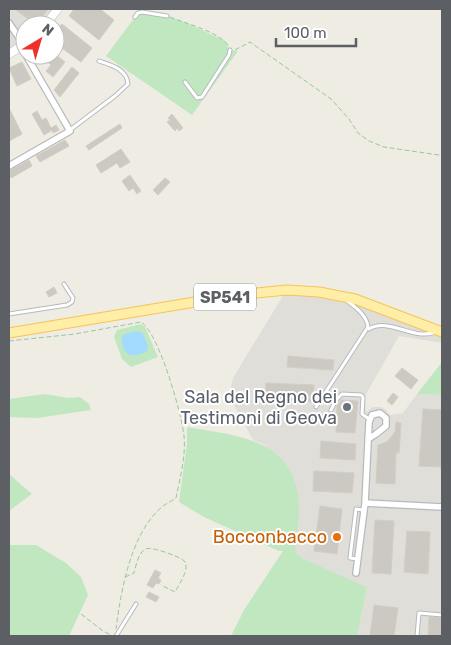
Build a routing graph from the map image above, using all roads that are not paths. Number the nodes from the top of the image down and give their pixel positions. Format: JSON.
{"nodes":[{"id":1,"x":167,"y":16,"type":"road end"},
{"id":2,"x":135,"y":17,"type":"dead end"},
{"id":3,"x":230,"y":50,"type":"road end"},
{"id":4,"x":99,"y":61,"type":"dead end"},
{"id":5,"x":33,"y":65,"type":"edge"},
{"id":6,"x":185,"y":82,"type":"dead end"},
{"id":7,"x":70,"y":131,"type":"junction"},
{"id":8,"x":9,"y":166,"type":"edge"},
{"id":9,"x":64,"y":284,"type":"dead end"},
{"id":10,"x":341,"y":296,"type":"junction"},
{"id":11,"x":9,"y":314,"type":"edge"},
{"id":12,"x":9,"y":332,"type":"edge"},
{"id":13,"x":366,"y":332,"type":"junction"},
{"id":14,"x":440,"y":332,"type":"edge"},
{"id":15,"x":316,"y":407,"type":"dead end"},
{"id":16,"x":331,"y":410,"type":"dead end"},
{"id":17,"x":369,"y":419,"type":"junction"},
{"id":18,"x":368,"y":438,"type":"junction"},
{"id":19,"x":364,"y":506,"type":"junction"},
{"id":20,"x":442,"y":508,"type":"edge"},
{"id":21,"x":356,"y":573,"type":"dead end"},
{"id":22,"x":136,"y":604,"type":"dead end"},
{"id":23,"x":442,"y":615,"type":"edge"},
{"id":24,"x":116,"y":636,"type":"edge"},
{"id":25,"x":417,"y":636,"type":"edge"}],
"edges":[{"from":1,"to":2,"type":"lane"},
{"from":3,"to":6,"type":"lane"},
{"from":4,"to":7,"type":"lane"},
{"from":5,"to":7,"type":"street"},
{"from":7,"to":8,"type":"street"},
{"from":9,"to":11,"type":"lane"},
{"from":10,"to":12,"type":"main road","number":"SP541"},
{"from":10,"to":13,"type":"lane"},
{"from":10,"to":14,"type":"main road","number":"SP541"},
{"from":13,"to":14,"type":"lane"},
{"from":13,"to":15,"type":"lane"},
{"from":16,"to":17,"type":"lane"},
{"from":17,"to":18,"type":"street"},
{"from":17,"to":18,"type":"street"},
{"from":18,"to":19,"type":"street"},
{"from":19,"to":20,"type":"street"},
{"from":19,"to":21,"type":"street"},
{"from":22,"to":24,"type":"lane"},
{"from":23,"to":25,"type":"lane"}]}
